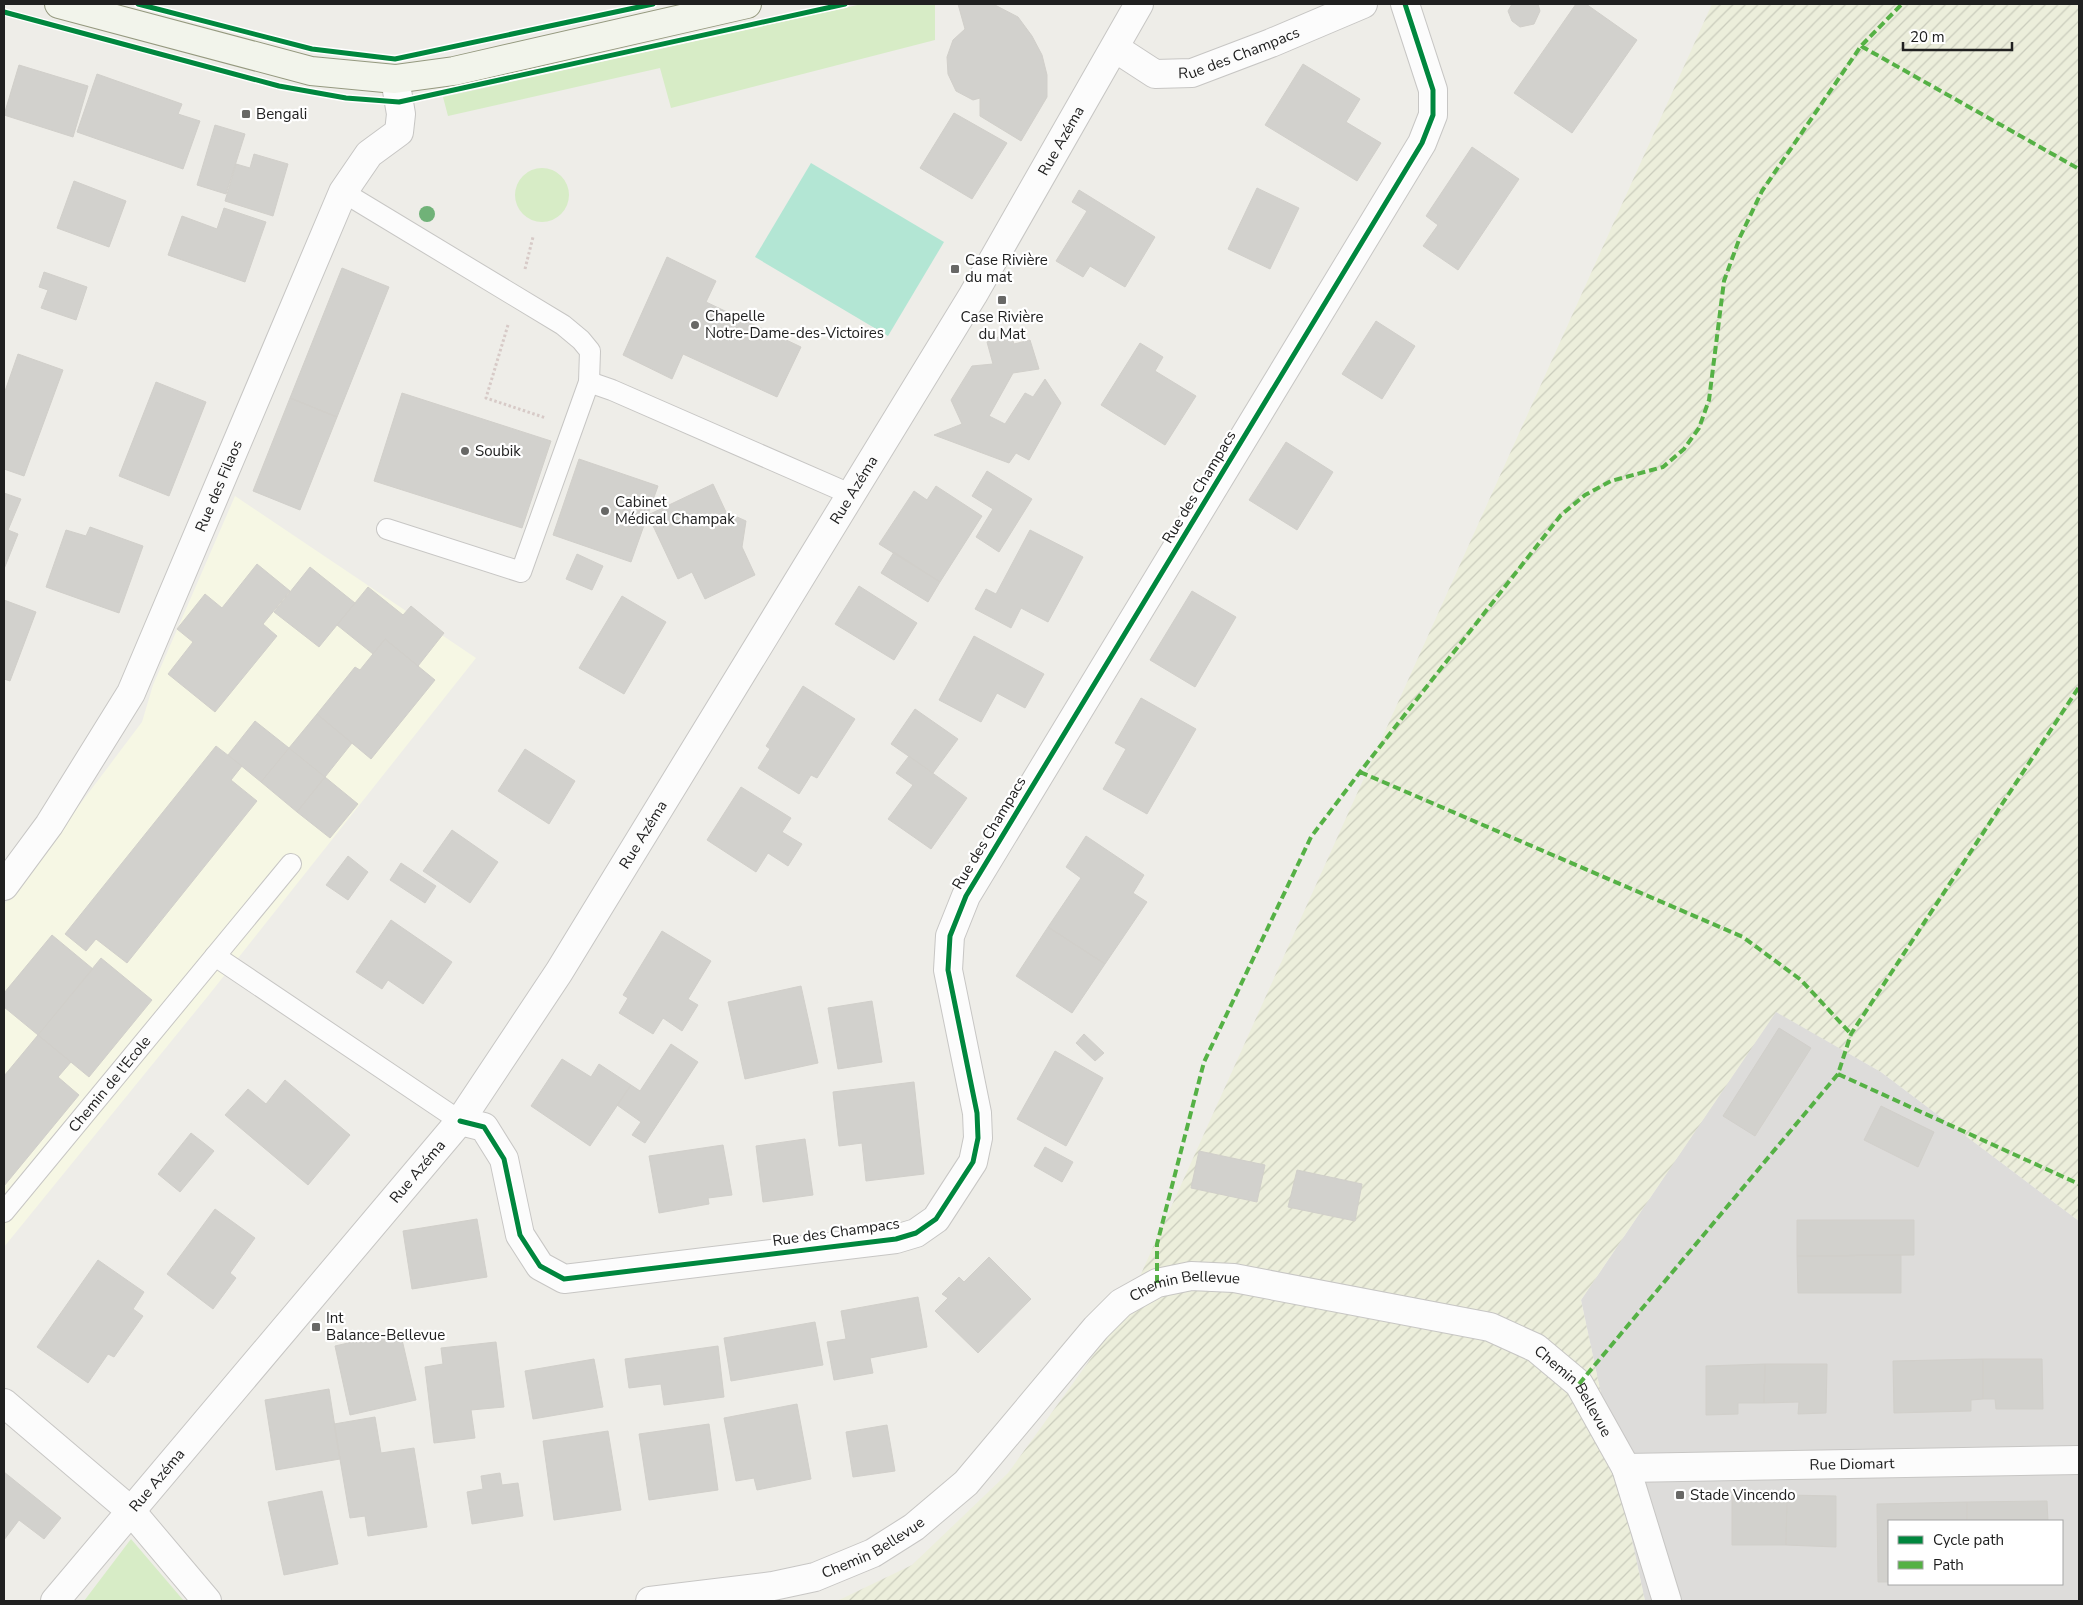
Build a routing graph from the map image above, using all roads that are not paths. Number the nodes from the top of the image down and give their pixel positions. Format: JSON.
{"nodes":[{"id":1,"x":59,"y":4,"type":"edge"},
{"id":2,"x":747,"y":4,"type":"edge"},
{"id":3,"x":1139,"y":4,"type":"edge"},
{"id":4,"x":1363,"y":4,"type":"edge"},
{"id":5,"x":1405,"y":4,"type":"edge"},
{"id":6,"x":1115,"y":48,"type":"junction"},
{"id":7,"x":395,"y":79,"type":"junction"},
{"id":8,"x":343,"y":192,"type":"junction"},
{"id":9,"x":589,"y":382,"type":"junction"},
{"id":10,"x":850,"y":494,"type":"junction"},
{"id":11,"x":387,"y":529,"type":"dead end"},
{"id":12,"x":292,"y":864,"type":"dead end"},
{"id":13,"x":4,"y":886,"type":"edge"},
{"id":14,"x":215,"y":956,"type":"junction"},
{"id":15,"x":460,"y":1121,"type":"junction"},
{"id":16,"x":4,"y":1212,"type":"edge"},
{"id":17,"x":4,"y":1403,"type":"edge"},
{"id":18,"x":2079,"y":1460,"type":"edge"},
{"id":19,"x":1626,"y":1468,"type":"junction"},
{"id":20,"x":131,"y":1511,"type":"junction"},
{"id":21,"x":55,"y":1601,"type":"edge"},
{"id":22,"x":207,"y":1601,"type":"edge"},
{"id":23,"x":650,"y":1601,"type":"edge"},
{"id":24,"x":1667,"y":1601,"type":"edge"}],
"edges":[{"from":1,"to":7,"type":"main road"},
{"from":2,"to":7,"type":"main road"},
{"from":3,"to":6,"type":"street","name":"Rue Azéma"},
{"from":4,"to":6,"type":"street","name":"Rue des Champacs"},
{"from":5,"to":15,"type":"street","name":"Rue des Champacs"},
{"from":6,"to":10,"type":"street","name":"Rue Azéma"},
{"from":7,"to":8,"type":"street","name":"Rue des Filaos"},
{"from":8,"to":9,"type":"lane"},
{"from":8,"to":13,"type":"street","name":"Rue des Filaos"},
{"from":9,"to":10,"type":"lane"},
{"from":9,"to":11,"type":"lane"},
{"from":10,"to":15,"type":"street","name":"Rue Azéma"},
{"from":12,"to":14,"type":"lane","name":"Chemin de l'Ecole"},
{"from":14,"to":15,"type":"lane"},
{"from":14,"to":16,"type":"lane","name":"Chemin de l'Ecole"},
{"from":15,"to":20,"type":"street","name":"Rue Azéma"},
{"from":17,"to":20,"type":"street"},
{"from":18,"to":19,"type":"street","name":"Rue Diomart"},
{"from":19,"to":23,"type":"street","name":"Chemin Bellevue"},
{"from":19,"to":24,"type":"street","name":"Chemin Bellevue"},
{"from":20,"to":21,"type":"street","name":"Rue Azéma"},
{"from":20,"to":22,"type":"street"}]}
